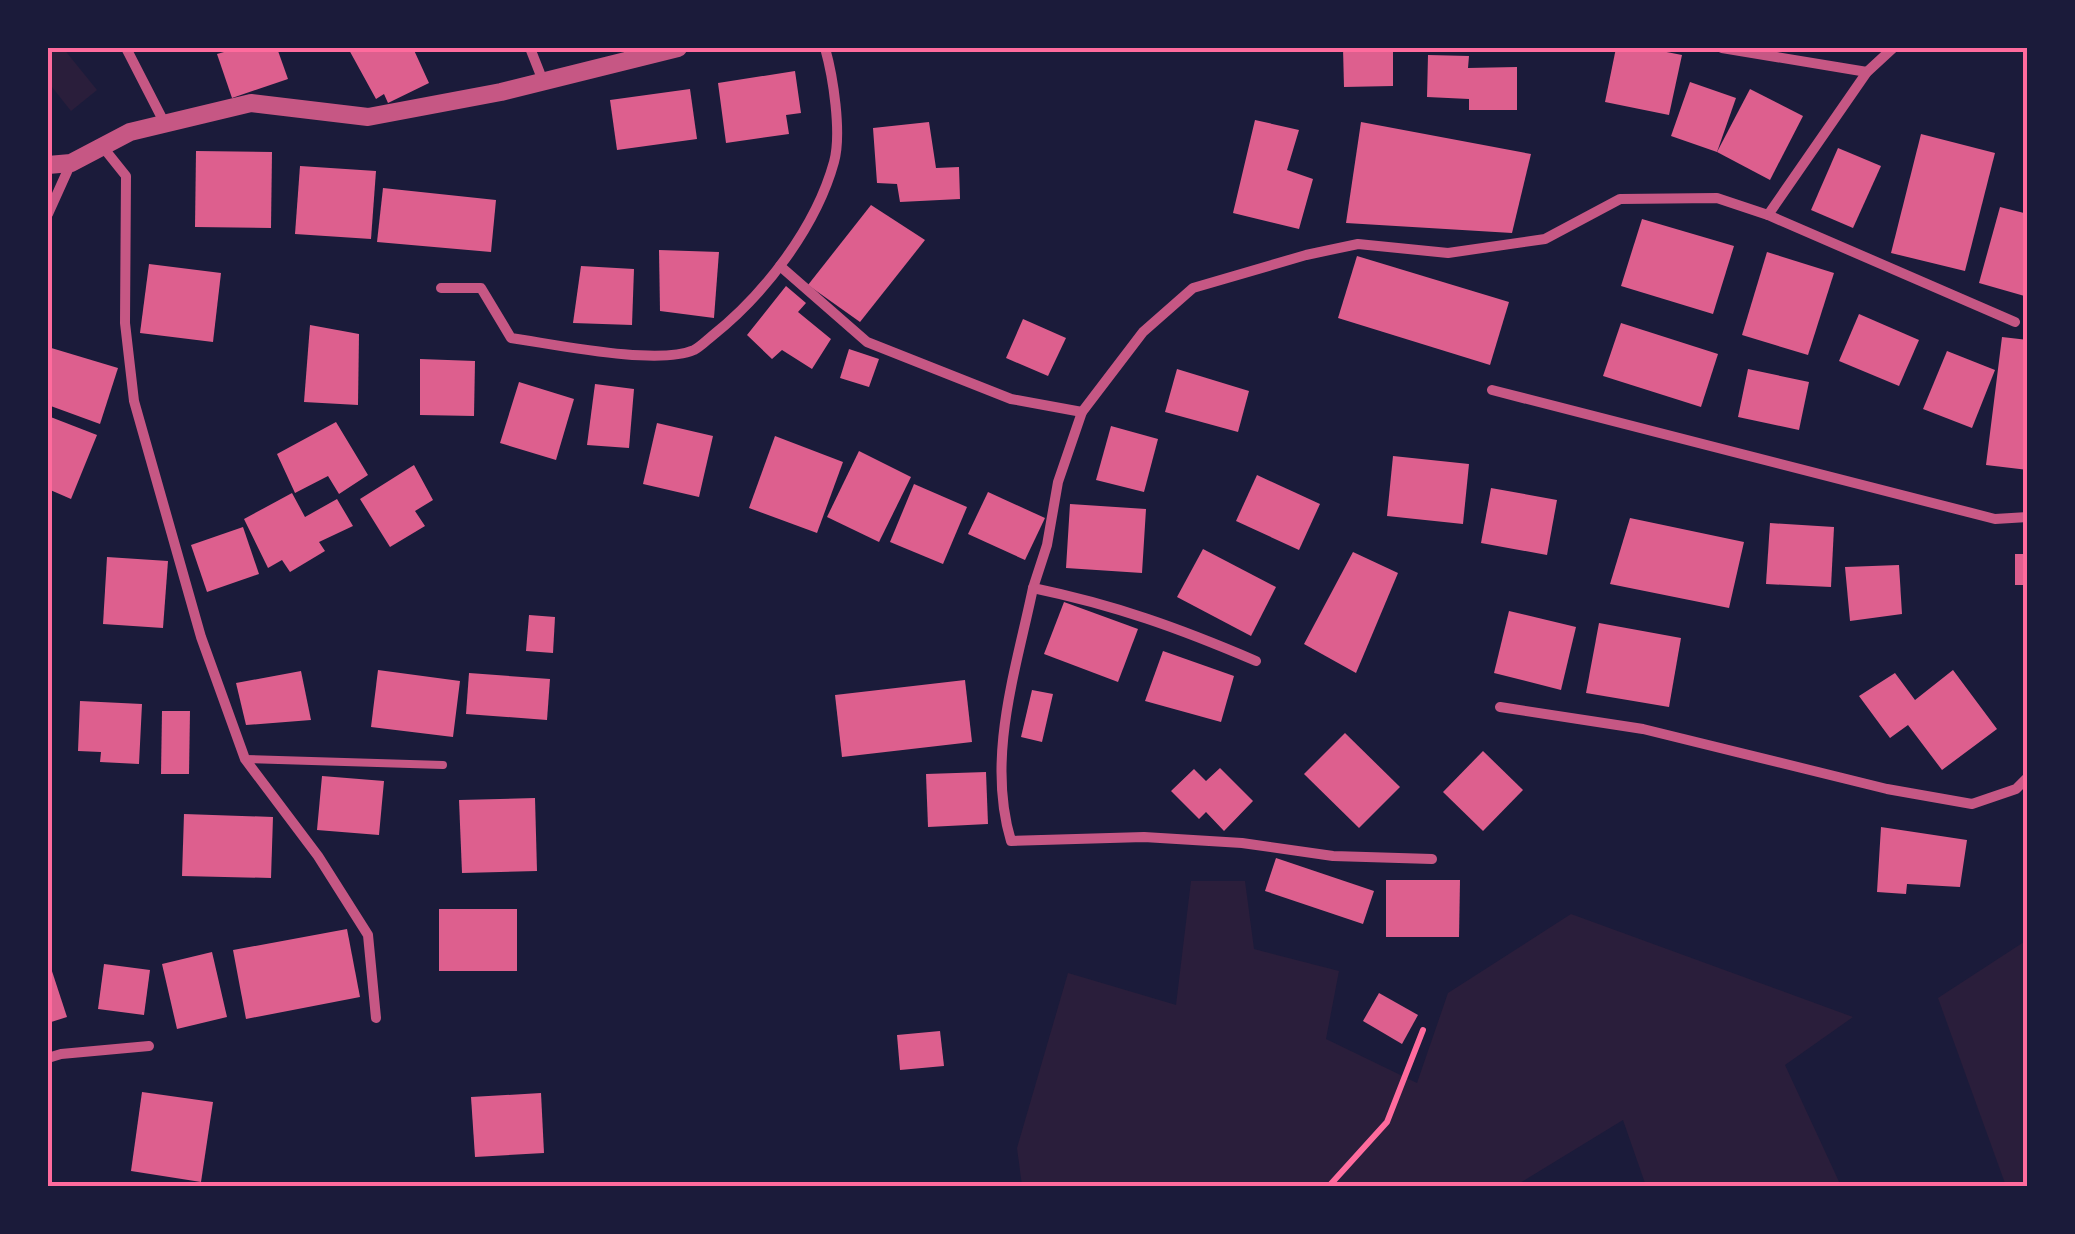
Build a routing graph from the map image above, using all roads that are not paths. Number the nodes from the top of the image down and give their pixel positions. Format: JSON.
{"nodes":[{"id":1,"x":126,"y":48,"type":"edge"},
{"id":2,"x":530,"y":48,"type":"edge"},
{"id":3,"x":678,"y":48,"type":"edge"},
{"id":4,"x":825,"y":48,"type":"edge"},
{"id":5,"x":1722,"y":48,"type":"edge"},
{"id":6,"x":1894,"y":48,"type":"edge"},
{"id":7,"x":1867,"y":72,"type":"junction"},
{"id":8,"x":543,"y":81,"type":"junction"},
{"id":9,"x":165,"y":124,"type":"junction"},
{"id":10,"x":102,"y":146,"type":"junction"},
{"id":11,"x":70,"y":163,"type":"junction"},
{"id":12,"x":48,"y":164,"type":"edge"},
{"id":13,"x":48,"y":214,"type":"edge"},
{"id":14,"x":1768,"y":215,"type":"junction"},
{"id":15,"x":780,"y":266,"type":"junction"},
{"id":16,"x":441,"y":288,"type":"dead end"},
{"id":17,"x":2015,"y":322,"type":"dead end"},
{"id":18,"x":1492,"y":390,"type":"dead end"},
{"id":19,"x":1082,"y":412,"type":"junction"},
{"id":20,"x":2028,"y":518,"type":"edge"},
{"id":21,"x":1033,"y":588,"type":"junction"},
{"id":22,"x":1256,"y":660,"type":"dead end"},
{"id":23,"x":1500,"y":707,"type":"dead end"},
{"id":24,"x":245,"y":759,"type":"junction"},
{"id":25,"x":442,"y":764,"type":"dead end"},
{"id":26,"x":2028,"y":777,"type":"edge"},
{"id":27,"x":1432,"y":859,"type":"dead end"},
{"id":28,"x":376,"y":1018,"type":"dead end"},
{"id":29,"x":149,"y":1046,"type":"dead end"},
{"id":30,"x":48,"y":1058,"type":"edge"}],
"edges":[{"from":1,"to":9,"type":"street"},
{"from":2,"to":8,"type":"street"},
{"from":3,"to":8,"type":"street"},
{"from":4,"to":15,"type":"street"},
{"from":5,"to":7,"type":"street"},
{"from":6,"to":7,"type":"street"},
{"from":7,"to":14,"type":"street"},
{"from":8,"to":9,"type":"street"},
{"from":9,"to":10,"type":"street"},
{"from":10,"to":11,"type":"street"},
{"from":10,"to":24,"type":"street"},
{"from":11,"to":12,"type":"street"},
{"from":11,"to":13,"type":"street"},
{"from":14,"to":17,"type":"street"},
{"from":14,"to":19,"type":"street"},
{"from":15,"to":16,"type":"street"},
{"from":15,"to":19,"type":"street"},
{"from":18,"to":20,"type":"street"},
{"from":19,"to":21,"type":"street"},
{"from":21,"to":22,"type":"street"},
{"from":21,"to":27,"type":"street"},
{"from":23,"to":26,"type":"street"},
{"from":24,"to":25,"type":"lane"},
{"from":24,"to":28,"type":"street"},
{"from":29,"to":30,"type":"street"}]}
